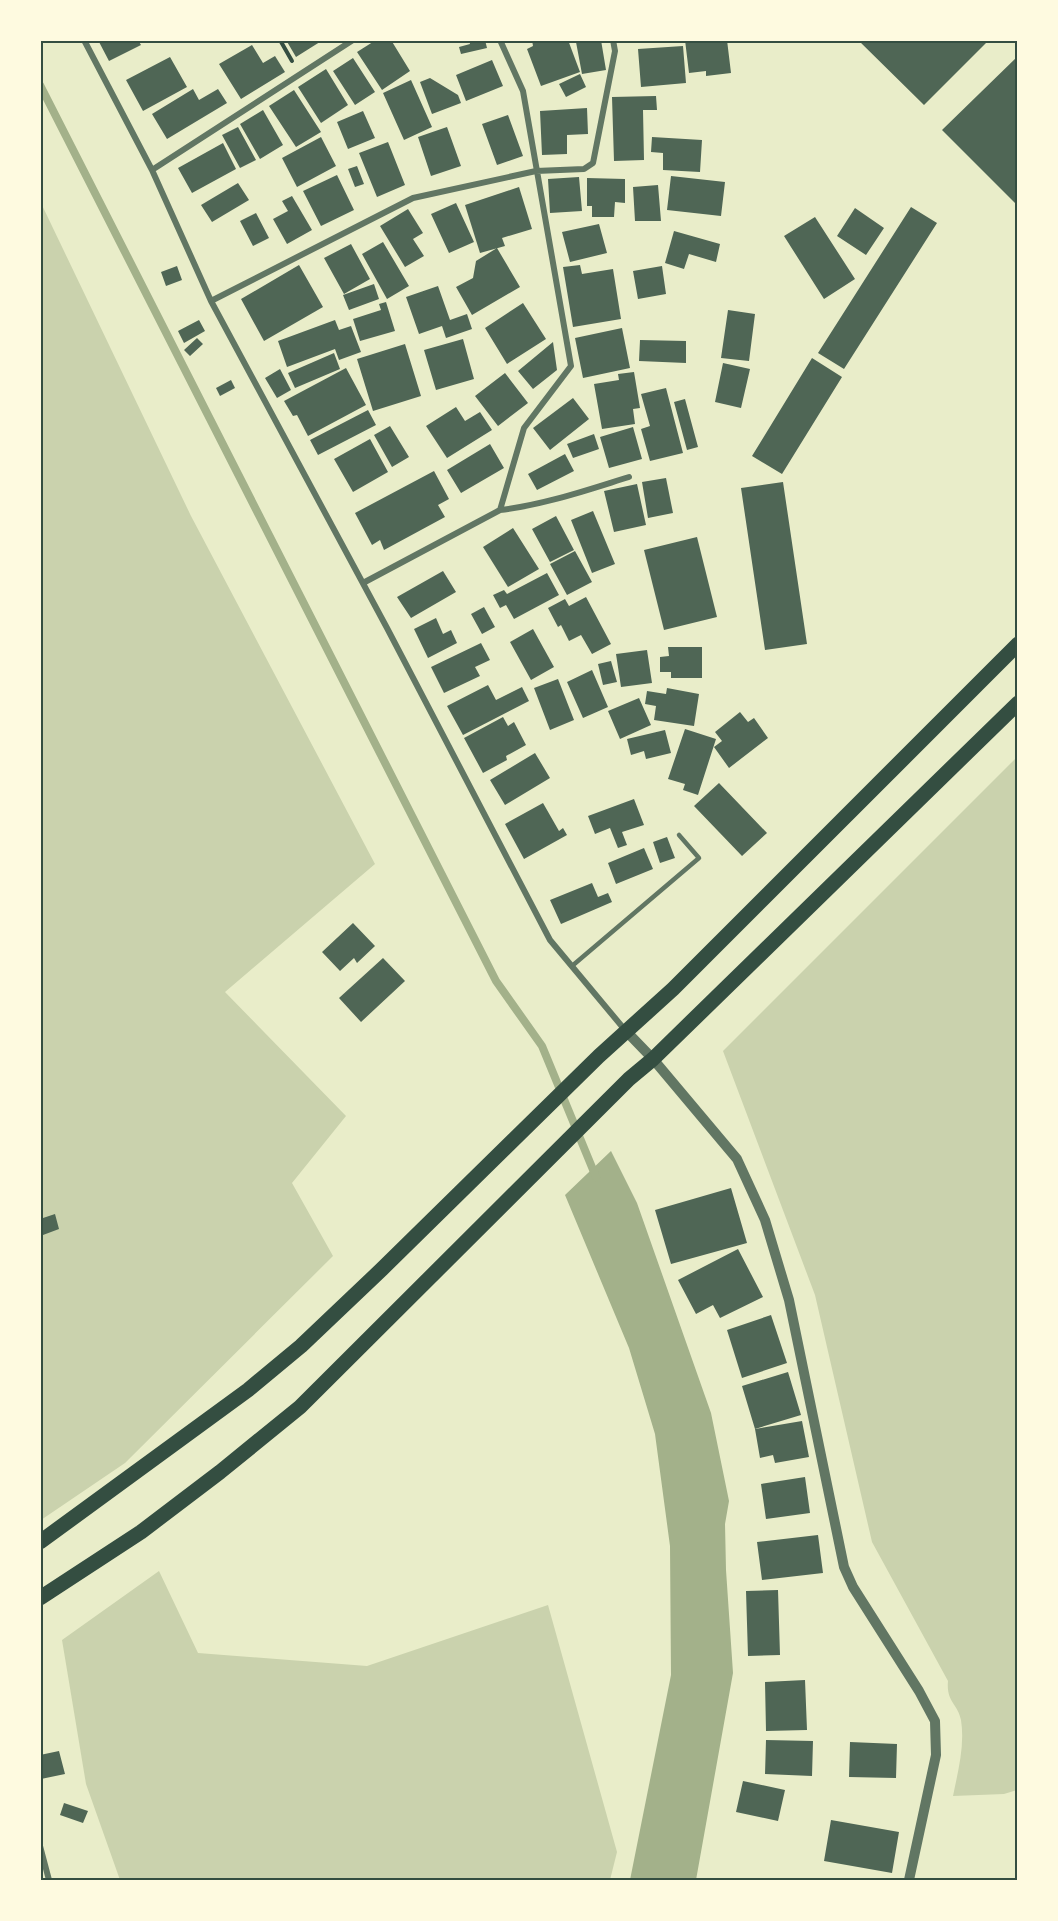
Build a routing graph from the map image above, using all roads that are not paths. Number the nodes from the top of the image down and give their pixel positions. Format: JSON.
{"nodes":[{"id":1,"x":84,"y":40,"type":"edge"},
{"id":2,"x":353,"y":40,"type":"edge"},
{"id":3,"x":500,"y":40,"type":"edge"},
{"id":4,"x":613,"y":40,"type":"edge"},
{"id":5,"x":152,"y":170,"type":"junction"},
{"id":6,"x":536,"y":171,"type":"junction"},
{"id":7,"x":211,"y":301,"type":"junction"},
{"id":8,"x":629,"y":477,"type":"dead end"},
{"id":9,"x":500,"y":510,"type":"junction"},
{"id":10,"x":363,"y":583,"type":"junction"},
{"id":11,"x":1017,"y":644,"type":"edge"},
{"id":12,"x":1017,"y":703,"type":"edge"},
{"id":13,"x":679,"y":835,"type":"dead end"},
{"id":14,"x":572,"y":966,"type":"junction"},
{"id":15,"x":626,"y":1031,"type":"junction"},
{"id":16,"x":653,"y":1059,"type":"junction"},
{"id":17,"x":40,"y":1542,"type":"edge"},
{"id":18,"x":40,"y":1598,"type":"edge"},
{"id":19,"x":40,"y":1846,"type":"edge"},
{"id":20,"x":49,"y":1881,"type":"edge"},
{"id":21,"x":909,"y":1881,"type":"edge"}],
"edges":[{"from":1,"to":5,"type":"street"},
{"from":2,"to":5,"type":"street"},
{"from":3,"to":6,"type":"street"},
{"from":4,"to":6,"type":"street"},
{"from":5,"to":7,"type":"street"},
{"from":6,"to":7,"type":"street"},
{"from":6,"to":9,"type":"street"},
{"from":7,"to":10,"type":"street"},
{"from":8,"to":9,"type":"street"},
{"from":9,"to":10,"type":"street"},
{"from":10,"to":14,"type":"street"},
{"from":11,"to":15,"type":"main road"},
{"from":12,"to":16,"type":"main road"},
{"from":13,"to":14,"type":"lane"},
{"from":14,"to":15,"type":"street"},
{"from":15,"to":16,"type":"street"},
{"from":15,"to":17,"type":"main road"},
{"from":16,"to":18,"type":"main road"},
{"from":16,"to":21,"type":"street"},
{"from":19,"to":20,"type":"street"}]}
